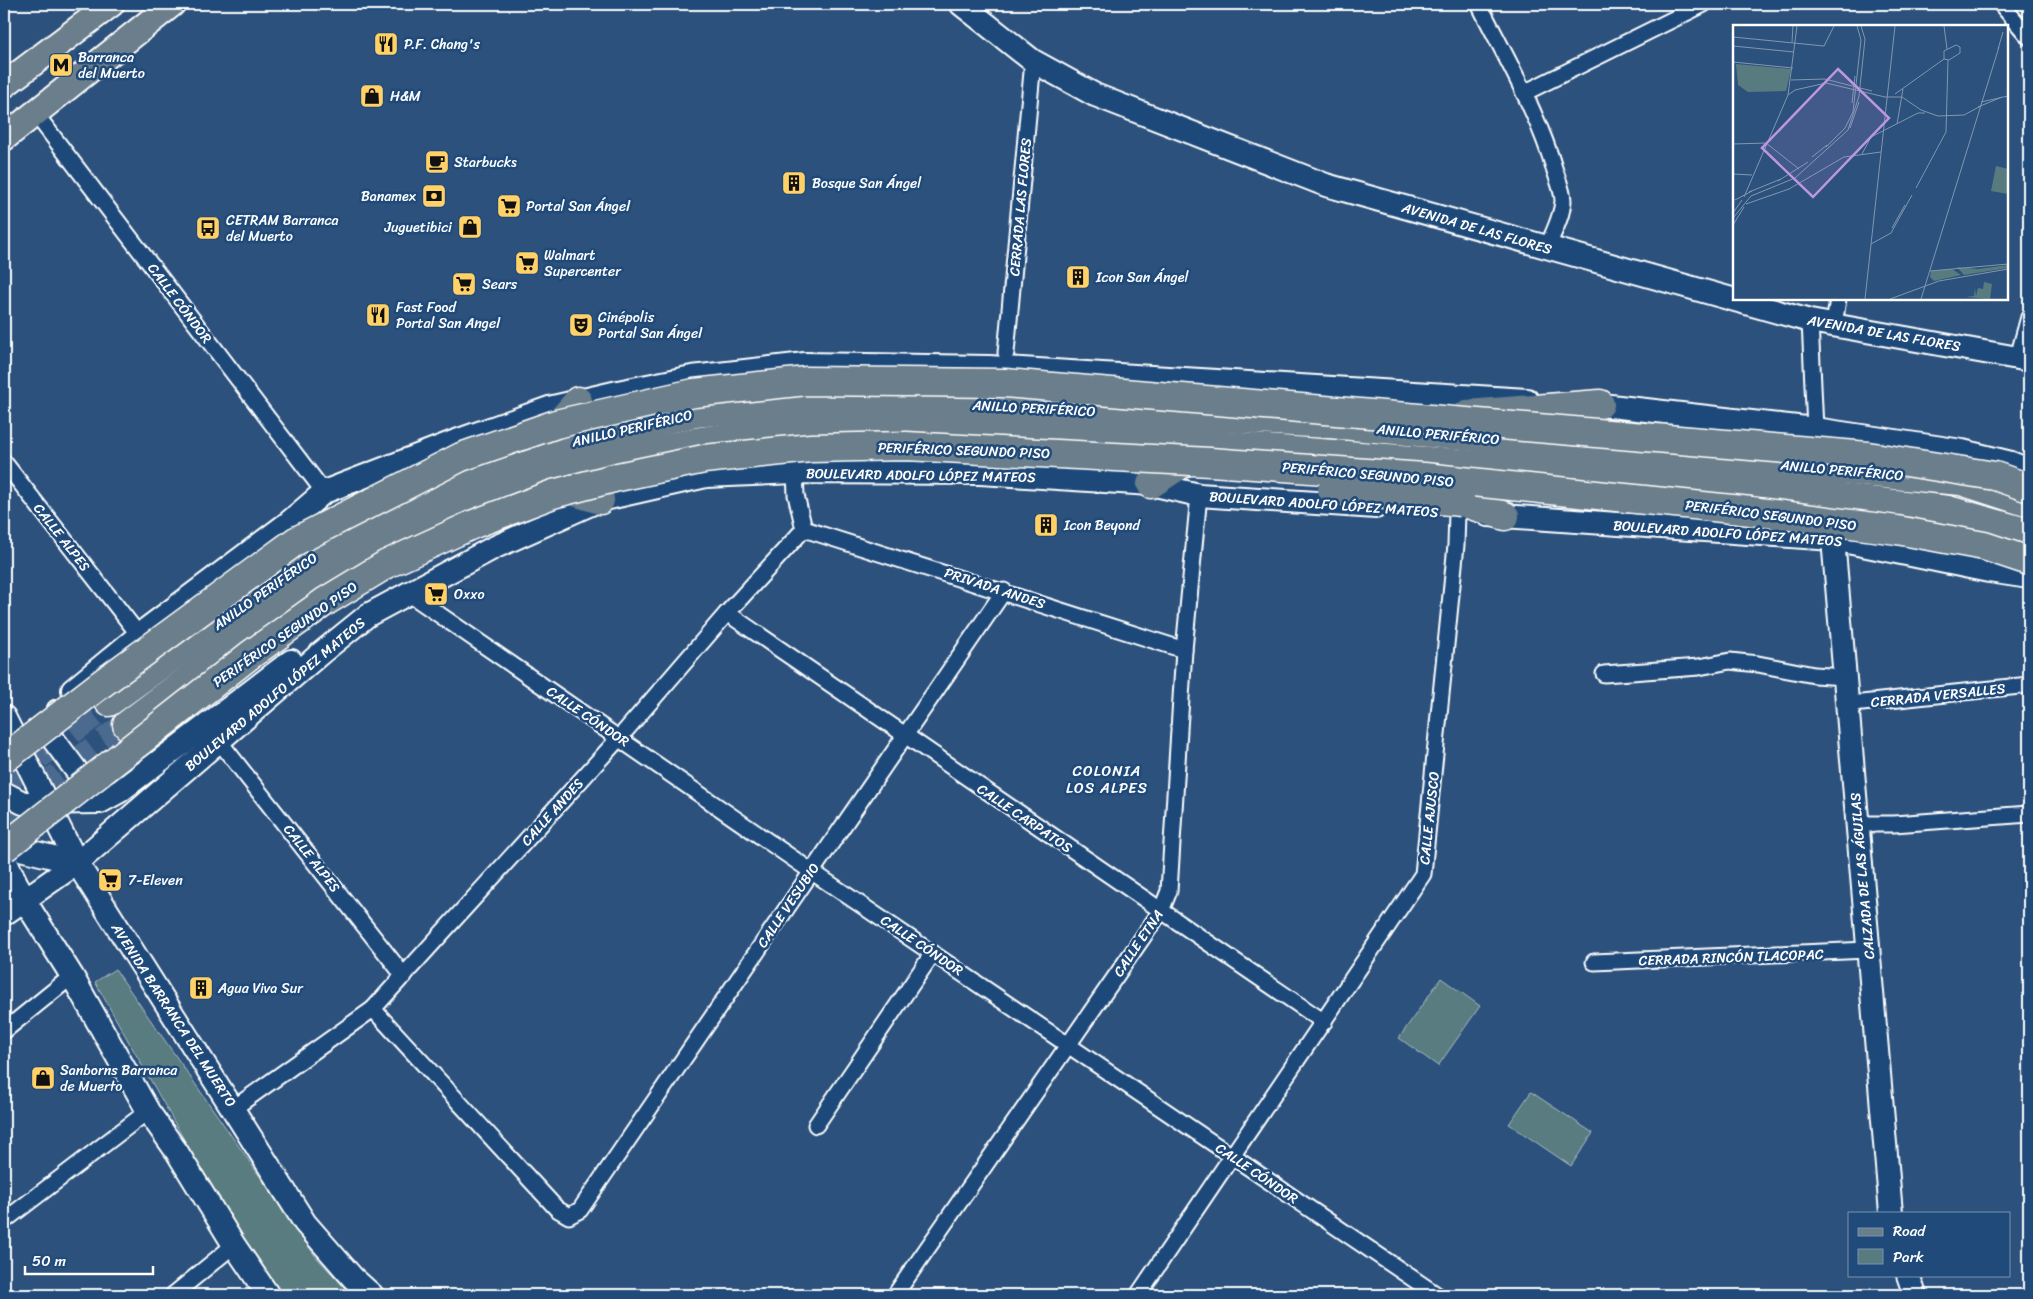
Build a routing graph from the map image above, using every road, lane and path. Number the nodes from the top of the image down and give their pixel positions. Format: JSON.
{"nodes":[{"id":1,"x":111,"y":4,"type":"edge"},
{"id":2,"x":172,"y":4,"type":"edge"},
{"id":3,"x":961,"y":4,"type":"edge"},
{"id":4,"x":1479,"y":4,"type":"edge"},
{"id":5,"x":1704,"y":4,"type":"edge"},
{"id":6,"x":2001,"y":4,"type":"edge"},
{"id":7,"x":2029,"y":37,"type":"edge"},
{"id":8,"x":1033,"y":61,"type":"junction"},
{"id":9,"x":4,"y":85,"type":"edge"},
{"id":10,"x":1524,"y":93,"type":"junction"},
{"id":11,"x":35,"y":113,"type":"junction"},
{"id":12,"x":4,"y":138,"type":"edge"},
{"id":13,"x":1547,"y":248,"type":"junction"},
{"id":14,"x":1733,"y":300,"type":"edge"},
{"id":15,"x":1734,"y":300,"type":"edge"},
{"id":16,"x":1838,"y":300,"type":"edge"},
{"id":17,"x":2029,"y":317,"type":"edge"},
{"id":18,"x":1810,"y":321,"type":"junction"},
{"id":19,"x":1834,"y":325,"type":"junction"},
{"id":20,"x":1006,"y":353,"type":"dead end"},
{"id":21,"x":2023,"y":358,"type":"edge"},
{"id":22,"x":578,"y":402,"type":"junction"},
{"id":23,"x":1600,"y":404,"type":"junction"},
{"id":24,"x":1330,"y":424,"type":"junction"},
{"id":25,"x":1815,"y":429,"type":"junction"},
{"id":26,"x":1210,"y":445,"type":"junction"},
{"id":27,"x":811,"y":448,"type":"junction"},
{"id":28,"x":4,"y":462,"type":"edge"},
{"id":29,"x":532,"y":466,"type":"junction"},
{"id":30,"x":2029,"y":470,"type":"edge"},
{"id":31,"x":795,"y":472,"type":"junction"},
{"id":32,"x":1151,"y":484,"type":"junction"},
{"id":33,"x":2029,"y":488,"type":"edge"},
{"id":34,"x":324,"y":492,"type":"junction"},
{"id":35,"x":1199,"y":495,"type":"junction"},
{"id":36,"x":600,"y":500,"type":"junction"},
{"id":37,"x":2029,"y":503,"type":"edge"},
{"id":38,"x":1459,"y":507,"type":"junction"},
{"id":39,"x":1506,"y":516,"type":"joint"},
{"id":40,"x":804,"y":528,"type":"junction"},
{"id":41,"x":2029,"y":532,"type":"edge"},
{"id":42,"x":1833,"y":539,"type":"junction"},
{"id":43,"x":2029,"y":561,"type":"edge"},
{"id":44,"x":2029,"y":577,"type":"edge"},
{"id":45,"x":1004,"y":591,"type":"junction"},
{"id":46,"x":408,"y":594,"type":"junction"},
{"id":47,"x":727,"y":613,"type":"junction"},
{"id":48,"x":368,"y":615,"type":"junction"},
{"id":49,"x":140,"y":635,"type":"junction"},
{"id":50,"x":1184,"y":650,"type":"junction"},
{"id":51,"x":1604,"y":674,"type":"dead end"},
{"id":52,"x":1845,"y":677,"type":"junction"},
{"id":53,"x":2029,"y":685,"type":"edge"},
{"id":54,"x":63,"y":697,"type":"junction"},
{"id":55,"x":109,"y":702,"type":"tunnel mouth"},
{"id":56,"x":1847,"y":703,"type":"junction"},
{"id":57,"x":127,"y":725,"type":"tunnel mouth"},
{"id":58,"x":904,"y":735,"type":"junction"},
{"id":59,"x":620,"y":738,"type":"junction"},
{"id":60,"x":6,"y":739,"type":"edge"},
{"id":61,"x":219,"y":740,"type":"junction"},
{"id":62,"x":13,"y":798,"type":"edge"},
{"id":63,"x":100,"y":802,"type":"junction"},
{"id":64,"x":48,"y":803,"type":"junction"},
{"id":65,"x":2029,"y":814,"type":"edge"},
{"id":66,"x":1857,"y":824,"type":"junction"},
{"id":67,"x":6,"y":855,"type":"edge"},
{"id":68,"x":78,"y":863,"type":"junction"},
{"id":69,"x":811,"y":871,"type":"junction"},
{"id":70,"x":25,"y":901,"type":"junction"},
{"id":71,"x":1161,"y":910,"type":"junction"},
{"id":72,"x":4,"y":914,"type":"edge"},
{"id":73,"x":1868,"y":950,"type":"junction"},
{"id":74,"x":933,"y":952,"type":"junction"},
{"id":75,"x":1594,"y":962,"type":"dead end"},
{"id":76,"x":72,"y":976,"type":"junction"},
{"id":77,"x":404,"y":976,"type":"junction"},
{"id":78,"x":373,"y":1009,"type":"junction"},
{"id":79,"x":1324,"y":1022,"type":"junction"},
{"id":80,"x":4,"y":1031,"type":"edge"},
{"id":81,"x":1068,"y":1045,"type":"junction"},
{"id":82,"x":234,"y":1108,"type":"junction"},
{"id":83,"x":148,"y":1111,"type":"junction"},
{"id":84,"x":816,"y":1125,"type":"dead end"},
{"id":85,"x":1232,"y":1156,"type":"junction"},
{"id":86,"x":1891,"y":1212,"type":"edge"},
{"id":87,"x":4,"y":1220,"type":"edge"},
{"id":88,"x":234,"y":1245,"type":"junction"},
{"id":89,"x":1908,"y":1276,"type":"edge"},
{"id":90,"x":173,"y":1295,"type":"edge"},
{"id":91,"x":268,"y":1295,"type":"edge"},
{"id":92,"x":372,"y":1295,"type":"edge"},
{"id":93,"x":895,"y":1295,"type":"edge"},
{"id":94,"x":1138,"y":1295,"type":"edge"},
{"id":95,"x":1437,"y":1295,"type":"edge"},
{"id":96,"x":1915,"y":1295,"type":"edge"}],
"edges":[{"from":1,"to":9,"type":"main road"},
{"from":2,"to":11,"type":"main road"},
{"from":3,"to":8,"type":"main road","name":"AVENIDA DE LAS FLORES"},
{"from":4,"to":10,"type":"street"},
{"from":5,"to":10,"type":"street"},
{"from":6,"to":7,"type":"street"},
{"from":8,"to":13,"type":"main road","name":"AVENIDA DE LAS FLORES"},
{"from":8,"to":20,"type":"street","name":"CERRADA LAS FLORES"},
{"from":10,"to":13,"type":"street"},
{"from":11,"to":12,"type":"main road"},
{"from":11,"to":34,"type":"street","name":"CALLE CÓNDOR"},
{"from":13,"to":14,"type":"main road","name":"AVENIDA DE LAS FLORES"},
{"from":15,"to":18,"type":"main road","name":"AVENIDA DE LAS FLORES"},
{"from":16,"to":19,"type":"street"},
{"from":17,"to":21,"type":"street"},
{"from":18,"to":19,"type":"main road","name":"AVENIDA DE LAS FLORES"},
{"from":18,"to":25,"type":"street"},
{"from":19,"to":21,"type":"main road","name":"AVENIDA DE LAS FLORES"},
{"from":22,"to":23,"type":"main road"},
{"from":22,"to":29,"type":"highway"},
{"from":22,"to":34,"type":"main road"},
{"from":23,"to":24,"type":"highway"},
{"from":23,"to":25,"type":"main road"},
{"from":24,"to":29,"type":"highway","name":"ANILLO PERIFÉRICO"},
{"from":24,"to":37,"type":"highway","name":"ANILLO PERIFÉRICO"},
{"from":25,"to":30,"type":"main road"},
{"from":26,"to":29,"type":"highway","name":"ANILLO PERIFÉRICO"},
{"from":26,"to":32,"type":"highway"},
{"from":26,"to":41,"type":"highway","name":"ANILLO PERIFÉRICO"},
{"from":27,"to":38,"type":"highway","bridge":true},
{"from":27,"to":43,"type":"highway","name":"PERIFÉRICO SEGUNDO PISO","bridge":true},
{"from":27,"to":67,"type":"highway","name":"PERIFÉRICO SEGUNDO PISO","bridge":true},
{"from":28,"to":49,"type":"street","name":"CALLE ALPES"},
{"from":29,"to":36,"type":"highway"},
{"from":29,"to":55,"type":"highway","name":"ANILLO PERIFÉRICO"},
{"from":29,"to":57,"type":"highway","name":"ANILLO PERIFÉRICO"},
{"from":31,"to":32,"type":"main road","name":"BOULEVARD ADOLFO LÓPEZ MATEOS"},
{"from":31,"to":36,"type":"main road","name":"BOULEVARD ADOLFO LÓPEZ MATEOS"},
{"from":31,"to":40,"type":"street"},
{"from":32,"to":35,"type":"main road","name":"BOULEVARD ADOLFO LÓPEZ MATEOS"},
{"from":33,"to":60,"type":"highway","bridge":true},
{"from":34,"to":49,"type":"main road"},
{"from":35,"to":38,"type":"main road","name":"BOULEVARD ADOLFO LÓPEZ MATEOS"},
{"from":35,"to":50,"type":"street","name":"CALLE ETNA"},
{"from":36,"to":46,"type":"main road","name":"BOULEVARD ADOLFO LÓPEZ MATEOS"},
{"from":38,"to":39,"type":"highway"},
{"from":38,"to":79,"type":"street","name":"CALLE AJUSCO"},
{"from":39,"to":42,"type":"main road","name":"BOULEVARD ADOLFO LÓPEZ MATEOS"},
{"from":40,"to":45,"type":"street","name":"PRIVADA ANDES"},
{"from":40,"to":47,"type":"street","name":"CALLE ANDES"},
{"from":42,"to":44,"type":"main road","name":"BOULEVARD ADOLFO LÓPEZ MATEOS"},
{"from":42,"to":52,"type":"main road","name":"CALZADA DE LAS ÁGUILAS"},
{"from":45,"to":50,"type":"street","name":"PRIVADA ANDES"},
{"from":45,"to":58,"type":"street","name":"CALLE VESUBIO"},
{"from":46,"to":48,"type":"main road","name":"BOULEVARD ADOLFO LÓPEZ MATEOS"},
{"from":46,"to":59,"type":"street","name":"CALLE CÓNDOR"},
{"from":47,"to":58,"type":"street","name":"CALLE CARPATOS"},
{"from":47,"to":59,"type":"street","name":"CALLE ANDES"},
{"from":48,"to":61,"type":"main road","name":"BOULEVARD ADOLFO LÓPEZ MATEOS"},
{"from":48,"to":63,"type":"main road"},
{"from":49,"to":54,"type":"main road"},
{"from":50,"to":71,"type":"street","name":"CALLE ETNA"},
{"from":51,"to":52,"type":"street"},
{"from":52,"to":56,"type":"main road","name":"CALZADA DE LAS ÁGUILAS"},
{"from":53,"to":56,"type":"street","name":"CERRADA VERSALLES"},
{"from":54,"to":60,"type":"main road"},
{"from":54,"to":63,"type":"main road"},
{"from":56,"to":66,"type":"main road","name":"CALZADA DE LAS ÁGUILAS"},
{"from":58,"to":69,"type":"street","name":"CALLE VESUBIO"},
{"from":58,"to":71,"type":"street","name":"CALLE CARPATOS"},
{"from":59,"to":69,"type":"street","name":"CALLE CÓNDOR"},
{"from":59,"to":77,"type":"street","name":"CALLE ANDES"},
{"from":60,"to":62,"type":"main road"},
{"from":60,"to":64,"type":"main road","name":"AVENIDA BARRANCA DEL MUERTO"},
{"from":61,"to":68,"type":"main road","name":"BOULEVARD ADOLFO LÓPEZ MATEOS"},
{"from":61,"to":77,"type":"street","name":"CALLE ALPES"},
{"from":62,"to":64,"type":"main road"},
{"from":62,"to":67,"type":"main road"},
{"from":63,"to":64,"type":"main road"},
{"from":64,"to":68,"type":"main road","name":"AVENIDA BARRANCA DEL MUERTO"},
{"from":65,"to":66,"type":"street"},
{"from":66,"to":73,"type":"main road","name":"CALZADA DE LAS ÁGUILAS"},
{"from":67,"to":68,"type":"main road"},
{"from":67,"to":70,"type":"main road"},
{"from":68,"to":70,"type":"main road","name":"BOULEVARD ADOLFO LÓPEZ MATEOS"},
{"from":68,"to":82,"type":"main road","name":"AVENIDA BARRANCA DEL MUERTO"},
{"from":69,"to":74,"type":"street","name":"CALLE CÓNDOR"},
{"from":69,"to":78,"type":"street","name":"CALLE VESUBIO"},
{"from":70,"to":72,"type":"main road","name":"BOULEVARD ADOLFO LÓPEZ MATEOS"},
{"from":70,"to":76,"type":"main road"},
{"from":71,"to":79,"type":"street","name":"CALLE CARPATOS"},
{"from":71,"to":81,"type":"street","name":"CALLE ETNA"},
{"from":73,"to":75,"type":"street","name":"CERRADA RINCÓN TLACOPAC"},
{"from":73,"to":86,"type":"main road","name":"CALZADA DE LAS ÁGUILAS"},
{"from":74,"to":81,"type":"street","name":"CALLE CÓNDOR"},
{"from":74,"to":84,"type":"street"},
{"from":76,"to":80,"type":"street"},
{"from":76,"to":83,"type":"main road"},
{"from":77,"to":78,"type":"street","name":"CALLE ANDES"},
{"from":78,"to":82,"type":"street","name":"CALLE ANDES"},
{"from":79,"to":85,"type":"street","name":"CALLE AJUSCO"},
{"from":81,"to":85,"type":"street","name":"CALLE CÓNDOR"},
{"from":81,"to":93,"type":"street","name":"CALLE ETNA"},
{"from":82,"to":92,"type":"main road","name":"AVENIDA BARRANCA DEL MUERTO"},
{"from":83,"to":87,"type":"street"},
{"from":83,"to":88,"type":"main road"},
{"from":85,"to":94,"type":"street","name":"CALLE AJUSCO"},
{"from":85,"to":95,"type":"street","name":"CALLE CÓNDOR"},
{"from":88,"to":90,"type":"street"},
{"from":88,"to":91,"type":"main road"},
{"from":89,"to":96,"type":"main road"}]}
